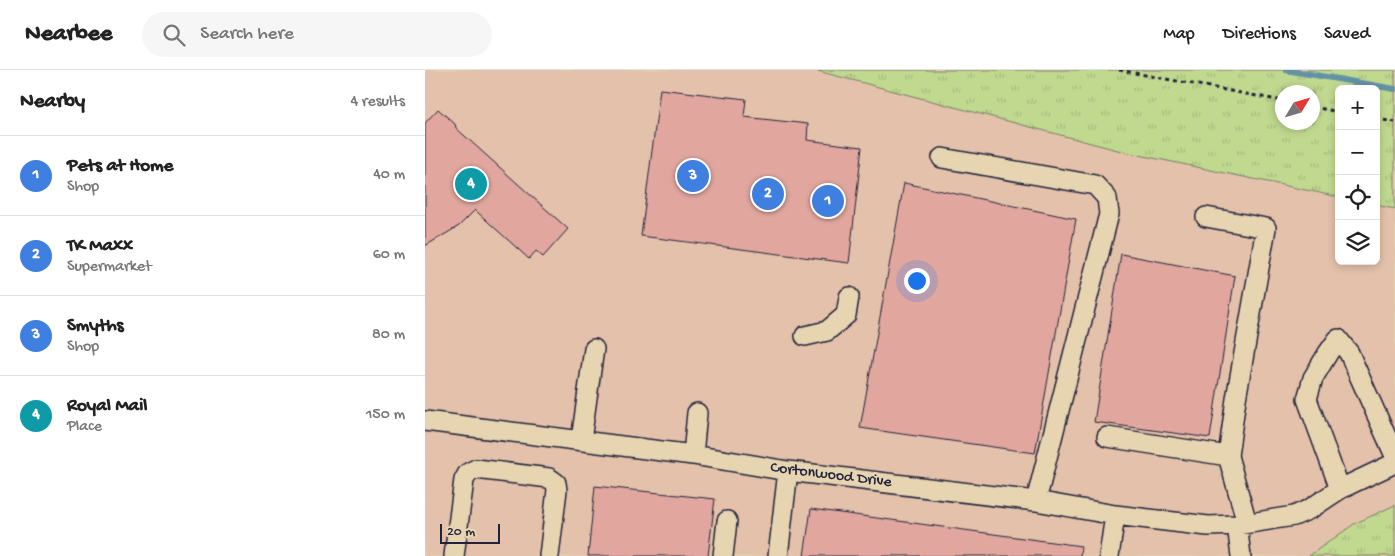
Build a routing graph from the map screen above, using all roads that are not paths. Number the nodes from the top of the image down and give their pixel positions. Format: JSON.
{"nodes":[{"id":1,"x":943,"y":158,"type":"dead end"},
{"id":2,"x":1206,"y":217,"type":"dead end"},
{"id":3,"x":849,"y":297,"type":"dead end"},
{"id":4,"x":805,"y":336,"type":"dead end"},
{"id":5,"x":594,"y":349,"type":"dead end"},
{"id":6,"x":697,"y":413,"type":"dead end"},
{"id":7,"x":425,"y":421,"type":"edge"},
{"id":8,"x":1107,"y":437,"type":"dead end"},
{"id":9,"x":581,"y":440,"type":"junction"},
{"id":10,"x":693,"y":456,"type":"junction"},
{"id":11,"x":1228,"y":456,"type":"junction"},
{"id":12,"x":1395,"y":456,"type":"edge"},
{"id":13,"x":1395,"y":464,"type":"edge"},
{"id":14,"x":788,"y":472,"type":"junction"},
{"id":15,"x":1340,"y":489,"type":"junction"},
{"id":16,"x":1036,"y":501,"type":"junction"},
{"id":17,"x":1115,"y":516,"type":"junction"},
{"id":18,"x":727,"y":521,"type":"dead end"},
{"id":19,"x":1242,"y":524,"type":"junction"},
{"id":20,"x":454,"y":556,"type":"edge"},
{"id":21,"x":549,"y":556,"type":"edge"},
{"id":22,"x":723,"y":556,"type":"edge"},
{"id":23,"x":777,"y":556,"type":"edge"},
{"id":24,"x":1109,"y":556,"type":"edge"},
{"id":25,"x":1241,"y":556,"type":"edge"}],
"edges":[{"from":1,"to":16,"type":"street"},
{"from":2,"to":11,"type":"street"},
{"from":3,"to":4,"type":"street"},
{"from":5,"to":9,"type":"street"},
{"from":6,"to":10,"type":"street"},
{"from":7,"to":9,"type":"street","name":"Cortonwood Drive"},
{"from":8,"to":11,"type":"street"},
{"from":9,"to":10,"type":"street","name":"Cortonwood Drive"},
{"from":10,"to":14,"type":"street","name":"Cortonwood Drive"},
{"from":11,"to":19,"type":"street"},
{"from":12,"to":15,"type":"street"},
{"from":13,"to":15,"type":"street","name":"Cortonwood Drive"},
{"from":14,"to":16,"type":"street","name":"Cortonwood Drive"},
{"from":14,"to":23,"type":"street"},
{"from":15,"to":19,"type":"street","name":"Cortonwood Drive"},
{"from":16,"to":17,"type":"street","name":"Cortonwood Drive"},
{"from":17,"to":19,"type":"street","name":"Cortonwood Drive"},
{"from":17,"to":24,"type":"street"},
{"from":18,"to":22,"type":"street"},
{"from":19,"to":25,"type":"street"},
{"from":20,"to":21,"type":"street"}]}
